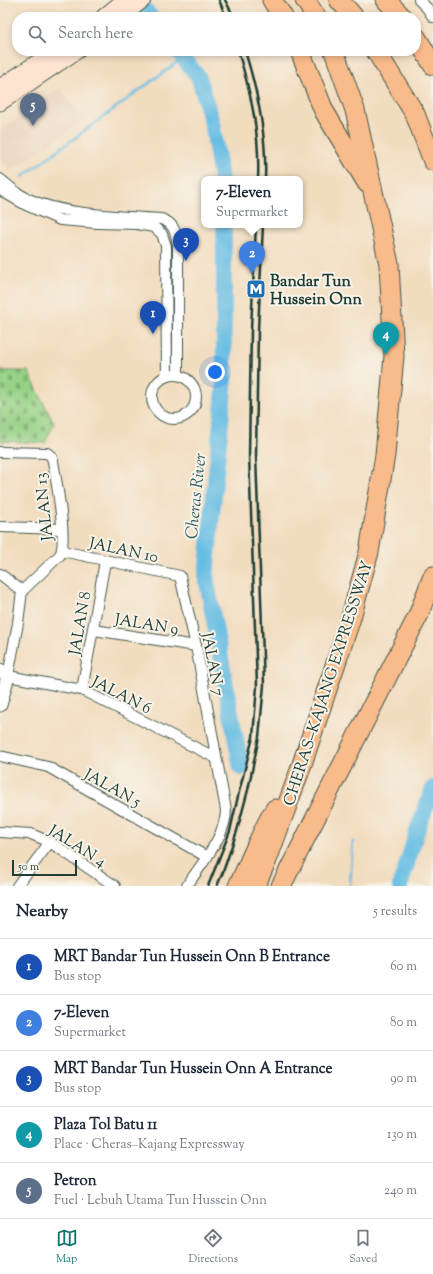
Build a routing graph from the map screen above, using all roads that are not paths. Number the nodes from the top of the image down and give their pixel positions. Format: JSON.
{"nodes":[{"id":1,"x":305,"y":0,"type":"edge"},
{"id":2,"x":339,"y":0,"type":"edge"},
{"id":3,"x":386,"y":0,"type":"edge"},
{"id":4,"x":419,"y":0,"type":"edge"},
{"id":5,"x":131,"y":2,"type":"edge"},
{"id":6,"x":112,"y":12,"type":"edge"},
{"id":7,"x":125,"y":12,"type":"edge"},
{"id":8,"x":313,"y":12,"type":"edge"},
{"id":9,"x":350,"y":12,"type":"edge"},
{"id":10,"x":397,"y":12,"type":"edge"},
{"id":11,"x":433,"y":17,"type":"edge"},
{"id":12,"x":421,"y":45,"type":"edge"},
{"id":13,"x":46,"y":56,"type":"edge"},
{"id":14,"x":70,"y":56,"type":"edge"},
{"id":15,"x":302,"y":56,"type":"edge"},
{"id":16,"x":336,"y":56,"type":"edge"},
{"id":17,"x":379,"y":56,"type":"edge"},
{"id":18,"x":433,"y":65,"type":"edge"},
{"id":19,"x":0,"y":87,"type":"edge"},
{"id":20,"x":0,"y":103,"type":"edge"},
{"id":21,"x":433,"y":161,"type":"edge"},
{"id":22,"x":0,"y":179,"type":"edge"},
{"id":23,"x":0,"y":190,"type":"edge"},
{"id":24,"x":376,"y":198,"type":"junction"},
{"id":25,"x":178,"y":375,"type":"junction"},
{"id":26,"x":167,"y":376,"type":"junction"},
{"id":27,"x":0,"y":452,"type":"edge"},
{"id":28,"x":0,"y":527,"type":"edge"},
{"id":29,"x":62,"y":529,"type":"junction"},
{"id":30,"x":62,"y":551,"type":"junction"},
{"id":31,"x":105,"y":561,"type":"junction"},
{"id":32,"x":0,"y":574,"type":"edge"},
{"id":33,"x":180,"y":576,"type":"joint"},
{"id":34,"x":433,"y":576,"type":"edge"},
{"id":35,"x":22,"y":591,"type":"junction"},
{"id":36,"x":94,"y":630,"type":"junction"},
{"id":37,"x":196,"y":646,"type":"junction"},
{"id":38,"x":4,"y":673,"type":"edge"},
{"id":39,"x":82,"y":690,"type":"junction"},
{"id":40,"x":0,"y":705,"type":"edge"},
{"id":41,"x":0,"y":756,"type":"edge"},
{"id":42,"x":216,"y":758,"type":"junction"},
{"id":43,"x":299,"y":773,"type":"junction"},
{"id":44,"x":313,"y":821,"type":"junction"},
{"id":45,"x":0,"y":832,"type":"edge"},
{"id":46,"x":50,"y":842,"type":"junction"},
{"id":47,"x":206,"y":857,"type":"junction"},
{"id":48,"x":100,"y":882,"type":"edge"},
{"id":49,"x":17,"y":886,"type":"edge"},
{"id":50,"x":115,"y":886,"type":"edge"},
{"id":51,"x":187,"y":886,"type":"edge"},
{"id":52,"x":238,"y":886,"type":"edge"},
{"id":53,"x":255,"y":886,"type":"edge"},
{"id":54,"x":281,"y":886,"type":"edge"},
{"id":55,"x":295,"y":886,"type":"edge"}],
"edges":[{"from":1,"to":8,"type":"highway"},
{"from":2,"to":9,"type":"highway"},
{"from":3,"to":10,"type":"highway"},
{"from":4,"to":11,"type":"street"},
{"from":5,"to":6,"type":"main road"},
{"from":5,"to":7,"type":"main road"},
{"from":12,"to":18,"type":"highway"},
{"from":13,"to":19,"type":"main road"},
{"from":14,"to":20,"type":"main road"},
{"from":15,"to":24,"type":"highway"},
{"from":16,"to":24,"type":"highway","name":"CHERAS–KAJANG EXPRESSWAY"},
{"from":17,"to":21,"type":"highway"},
{"from":22,"to":25,"type":"street"},
{"from":23,"to":26,"type":"street"},
{"from":24,"to":43,"type":"highway","name":"CHERAS–KAJANG EXPRESSWAY"},
{"from":25,"to":26,"type":"street"},
{"from":25,"to":26,"type":"street"},
{"from":27,"to":29,"type":"street","name":"JALAN 13"},
{"from":28,"to":29,"type":"street"},
{"from":29,"to":30,"type":"street","name":"JALAN 13"},
{"from":30,"to":31,"type":"street","name":"JALAN 10"},
{"from":30,"to":35,"type":"street","name":"JALAN 13"},
{"from":31,"to":33,"type":"street","name":"JALAN 10"},
{"from":31,"to":36,"type":"street","name":"JALAN 8"},
{"from":32,"to":35,"type":"street"},
{"from":33,"to":37,"type":"street","name":"JALAN 7"},
{"from":34,"to":44,"type":"highway","name":"CHERAS–KAJANG EXPRESSWAY"},
{"from":35,"to":38,"type":"street"},
{"from":36,"to":37,"type":"street","name":"JALAN 9"},
{"from":36,"to":39,"type":"street","name":"JALAN 8"},
{"from":37,"to":42,"type":"street","name":"JALAN 7"},
{"from":38,"to":39,"type":"street","name":"JALAN 6"},
{"from":38,"to":40,"type":"street"},
{"from":39,"to":42,"type":"street","name":"JALAN 6"},
{"from":41,"to":47,"type":"street","name":"JALAN 5"},
{"from":42,"to":47,"type":"street","name":"JALAN 7"},
{"from":43,"to":52,"type":"highway"},
{"from":43,"to":53,"type":"highway","name":"CHERAS–KAJANG EXPRESSWAY"},
{"from":44,"to":54,"type":"highway","name":"CHERAS–KAJANG EXPRESSWAY"},
{"from":44,"to":55,"type":"highway"},
{"from":45,"to":46,"type":"street","name":"JALAN 4"},
{"from":46,"to":48,"type":"street","name":"JALAN 4"},
{"from":46,"to":49,"type":"street"},
{"from":47,"to":51,"type":"street","name":"JALAN 7"},
{"from":48,"to":50,"type":"street","name":"JALAN 4"}]}
